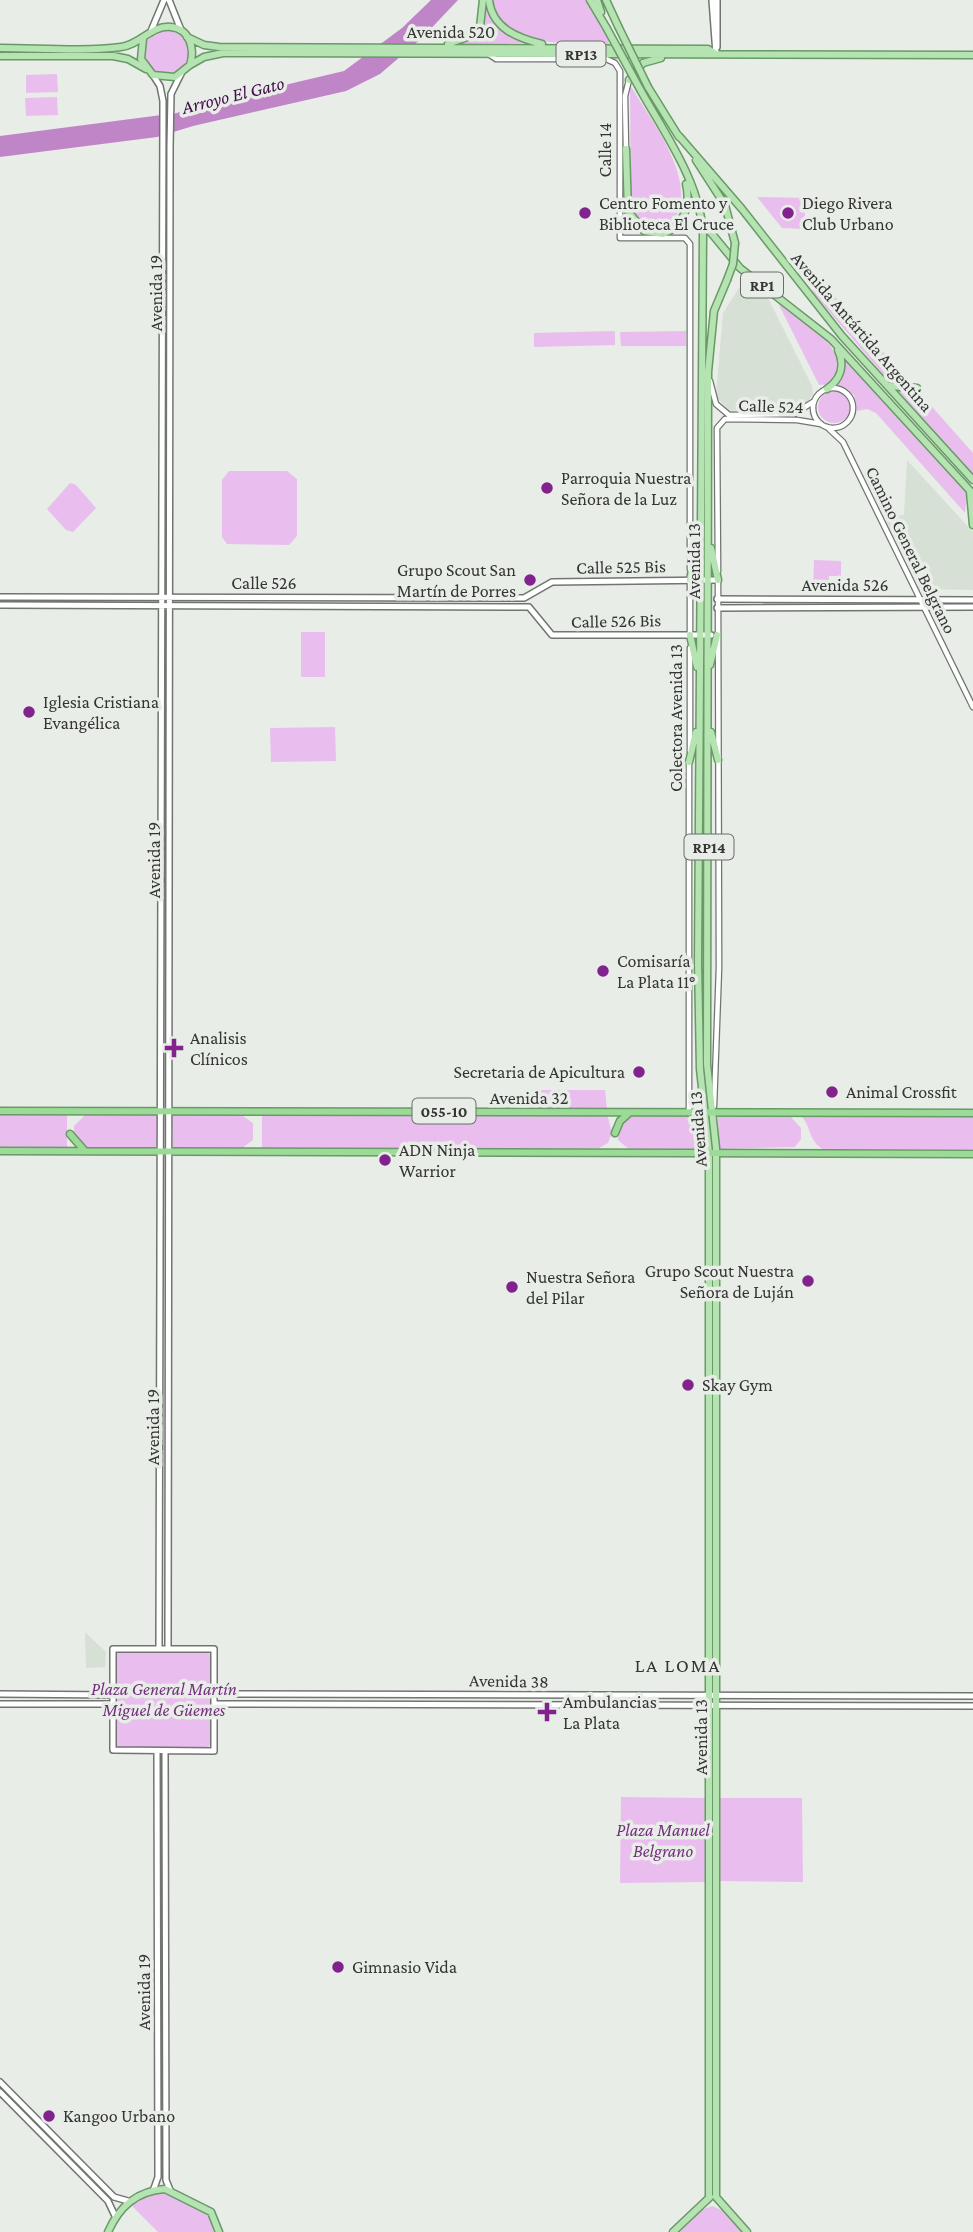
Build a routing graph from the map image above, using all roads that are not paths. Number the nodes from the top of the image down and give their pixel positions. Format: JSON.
{"nodes":[{"id":1,"x":164,"y":0,"type":"edge"},
{"id":2,"x":169,"y":0,"type":"edge"},
{"id":3,"x":483,"y":0,"type":"edge"},
{"id":4,"x":489,"y":0,"type":"edge"},
{"id":5,"x":590,"y":0,"type":"edge"},
{"id":6,"x":597,"y":0,"type":"edge"},
{"id":7,"x":606,"y":0,"type":"edge"},
{"id":8,"x":712,"y":0,"type":"edge"},
{"id":9,"x":717,"y":0,"type":"edge"},
{"id":10,"x":605,"y":25,"type":"junction"},
{"id":11,"x":181,"y":30,"type":"junction"},
{"id":12,"x":152,"y":31,"type":"junction"},
{"id":13,"x":187,"y":37,"type":"junction"},
{"id":14,"x":143,"y":38,"type":"junction"},
{"id":15,"x":443,"y":46,"type":"junction"},
{"id":16,"x":554,"y":46,"type":"junction"},
{"id":17,"x":0,"y":48,"type":"edge"},
{"id":18,"x":414,"y":49,"type":"junction"},
{"id":19,"x":486,"y":53,"type":"junction"},
{"id":20,"x":716,"y":54,"type":"junction"},
{"id":21,"x":677,"y":55,"type":"junction"},
{"id":22,"x":973,"y":55,"type":"edge"},
{"id":23,"x":0,"y":56,"type":"edge"},
{"id":24,"x":190,"y":65,"type":"junction"},
{"id":25,"x":146,"y":69,"type":"junction"},
{"id":26,"x":181,"y":74,"type":"junction"},
{"id":27,"x":153,"y":75,"type":"junction"},
{"id":28,"x":629,"y":80,"type":"joint"},
{"id":29,"x":167,"y":136,"type":"junction"},
{"id":30,"x":679,"y":136,"type":"junction"},
{"id":31,"x":626,"y":149,"type":"joint"},
{"id":32,"x":684,"y":172,"type":"junction"},
{"id":33,"x":702,"y":222,"type":"junction"},
{"id":34,"x":688,"y":241,"type":"joint"},
{"id":35,"x":831,"y":339,"type":"junction"},
{"id":36,"x":709,"y":372,"type":"junction"},
{"id":37,"x":889,"y":386,"type":"junction"},
{"id":38,"x":827,"y":388,"type":"junction"},
{"id":39,"x":917,"y":388,"type":"dead end"},
{"id":40,"x":813,"y":402,"type":"junction"},
{"id":41,"x":821,"y":424,"type":"junction"},
{"id":42,"x":845,"y":424,"type":"junction"},
{"id":43,"x":827,"y":427,"type":"junction"},
{"id":44,"x":843,"y":442,"type":"junction"},
{"id":45,"x":973,"y":480,"type":"edge"},
{"id":46,"x":971,"y":492,"type":"edge"},
{"id":47,"x":973,"y":525,"type":"edge"},
{"id":48,"x":703,"y":531,"type":"junction"},
{"id":49,"x":690,"y":580,"type":"junction"},
{"id":50,"x":699,"y":580,"type":"junction"},
{"id":51,"x":708,"y":580,"type":"junction"},
{"id":52,"x":718,"y":580,"type":"junction"},
{"id":53,"x":0,"y":597,"type":"edge"},
{"id":54,"x":163,"y":597,"type":"junction"},
{"id":55,"x":170,"y":597,"type":"junction"},
{"id":56,"x":529,"y":597,"type":"joint"},
{"id":57,"x":919,"y":598,"type":"junction"},
{"id":58,"x":718,"y":599,"type":"junction"},
{"id":59,"x":973,"y":600,"type":"edge"},
{"id":60,"x":0,"y":605,"type":"edge"},
{"id":61,"x":163,"y":606,"type":"junction"},
{"id":62,"x":171,"y":606,"type":"junction"},
{"id":63,"x":922,"y":606,"type":"junction"},
{"id":64,"x":529,"y":607,"type":"joint"},
{"id":65,"x":973,"y":607,"type":"edge"},
{"id":66,"x":718,"y":608,"type":"junction"},
{"id":67,"x":690,"y":635,"type":"junction"},
{"id":68,"x":704,"y":635,"type":"junction"},
{"id":69,"x":717,"y":635,"type":"junction"},
{"id":70,"x":707,"y":677,"type":"junction"},
{"id":71,"x":699,"y":681,"type":"junction"},
{"id":72,"x":973,"y":707,"type":"edge"},
{"id":73,"x":708,"y":719,"type":"junction"},
{"id":74,"x":698,"y":720,"type":"junction"},
{"id":75,"x":718,"y":760,"type":"junction"},
{"id":76,"x":690,"y":762,"type":"junction"},
{"id":77,"x":0,"y":1111,"type":"edge"},
{"id":78,"x":164,"y":1112,"type":"junction"},
{"id":79,"x":630,"y":1113,"type":"junction"},
{"id":80,"x":689,"y":1113,"type":"junction"},
{"id":81,"x":708,"y":1113,"type":"junction"},
{"id":82,"x":973,"y":1113,"type":"edge"},
{"id":83,"x":615,"y":1133,"type":"dead end"},
{"id":84,"x":69,"y":1134,"type":"dead end"},
{"id":85,"x":0,"y":1151,"type":"edge"},
{"id":86,"x":86,"y":1151,"type":"junction"},
{"id":87,"x":164,"y":1152,"type":"junction"},
{"id":88,"x":713,"y":1153,"type":"junction"},
{"id":89,"x":973,"y":1154,"type":"edge"},
{"id":90,"x":159,"y":1649,"type":"junction"},
{"id":91,"x":168,"y":1649,"type":"junction"},
{"id":92,"x":0,"y":1694,"type":"edge"},
{"id":93,"x":214,"y":1694,"type":"junction"},
{"id":94,"x":113,"y":1695,"type":"junction"},
{"id":95,"x":711,"y":1696,"type":"junction"},
{"id":96,"x":973,"y":1696,"type":"edge"},
{"id":97,"x":0,"y":1704,"type":"edge"},
{"id":98,"x":113,"y":1704,"type":"junction"},
{"id":99,"x":214,"y":1704,"type":"junction"},
{"id":100,"x":712,"y":1705,"type":"junction"},
{"id":101,"x":973,"y":1706,"type":"edge"},
{"id":102,"x":157,"y":1751,"type":"junction"},
{"id":103,"x":165,"y":1751,"type":"junction"},
{"id":104,"x":0,"y":2082,"type":"edge"},
{"id":105,"x":0,"y":2092,"type":"edge"},
{"id":106,"x":170,"y":2190,"type":"junction"},
{"id":107,"x":153,"y":2191,"type":"junction"},
{"id":108,"x":712,"y":2197,"type":"junction"},
{"id":109,"x":128,"y":2201,"type":"junction"},
{"id":110,"x":115,"y":2216,"type":"junction"},
{"id":111,"x":108,"y":2232,"type":"edge"},
{"id":112,"x":219,"y":2232,"type":"edge"},
{"id":113,"x":673,"y":2232,"type":"edge"},
{"id":114,"x":747,"y":2232,"type":"edge"}],
"edges":[{"from":1,"to":12,"type":"main road"},
{"from":2,"to":11,"type":"main road"},
{"from":3,"to":15,"type":"main road"},
{"from":4,"to":16,"type":"main road"},
{"from":5,"to":10,"type":"main road"},
{"from":6,"to":10,"type":"main road","number":"RP1"},
{"from":7,"to":30,"type":"main road","name":"Avenida 13","number":"RP1","bridge":true},
{"from":8,"to":20,"type":"main road"},
{"from":9,"to":20,"type":"main road"},
{"from":10,"to":32,"type":"main road","name":"Avenida 13","number":"RP1","bridge":true},
{"from":11,"to":12,"type":"main road"},
{"from":11,"to":13,"type":"main road"},
{"from":12,"to":14,"type":"main road"},
{"from":13,"to":18,"type":"main road","name":"Avenida 520","number":"RP13"},
{"from":13,"to":24,"type":"main road"},
{"from":14,"to":17,"type":"main road"},
{"from":14,"to":25,"type":"main road"},
{"from":15,"to":16,"type":"main road","name":"Avenida 520","number":"RP13"},
{"from":15,"to":18,"type":"main road","name":"Avenida 520","number":"RP13"},
{"from":16,"to":20,"type":"main road","name":"Avenida 520","number":"RP13"},
{"from":18,"to":19,"type":"main road","name":"Avenida 520","number":"RP13"},
{"from":18,"to":24,"type":"main road","name":"Avenida 520","number":"RP13"},
{"from":19,"to":21,"type":"main road","name":"Avenida 520","number":"RP13"},
{"from":19,"to":34,"type":"street","name":"Calle 14"},
{"from":20,"to":21,"type":"main road","name":"Avenida 520","number":"RP13"},
{"from":20,"to":22,"type":"main road","name":"Avenida 520","number":"RP13"},
{"from":21,"to":28,"type":"main road"},
{"from":23,"to":25,"type":"main road"},
{"from":24,"to":26,"type":"main road","number":"RP13"},
{"from":25,"to":27,"type":"main road"},
{"from":26,"to":27,"type":"main road"},
{"from":26,"to":29,"type":"main road","name":"Avenida 19"},
{"from":27,"to":29,"type":"main road","name":"Avenida 19"},
{"from":28,"to":31,"type":"street","name":"Calle 14"},
{"from":29,"to":54,"type":"main road","name":"Avenida 19"},
{"from":29,"to":55,"type":"main road","name":"Avenida 19"},
{"from":30,"to":36,"type":"main road","name":"Avenida 13","number":"RP1","bridge":true},
{"from":30,"to":37,"type":"main road","name":"Avenida Antártida Argentina"},
{"from":31,"to":32,"type":"main road"},
{"from":32,"to":33,"type":"main road","name":"Avenida 13","number":"RP1"},
{"from":33,"to":35,"type":"main road","name":"Avenida Antártida Argentina","number":"RP1"},
{"from":33,"to":48,"type":"main road","name":"Avenida 13","number":"RP14"},
{"from":34,"to":49,"type":"street","name":"Colectora Avenida 13"},
{"from":35,"to":38,"type":"main road"},
{"from":35,"to":46,"type":"main road","name":"Avenida Antártida Argentina"},
{"from":36,"to":40,"type":"street","name":"Calle 524","number":"RP1"},
{"from":36,"to":48,"type":"main road","name":"Avenida 13","number":"RP14"},
{"from":37,"to":39,"type":"main road"},
{"from":37,"to":45,"type":"main road","name":"Avenida Antártida Argentina"},
{"from":38,"to":40,"type":"street","number":"RP1"},
{"from":38,"to":42,"type":"street"},
{"from":40,"to":41,"type":"street"},
{"from":41,"to":43,"type":"street"},
{"from":41,"to":52,"type":"street","name":"Calle 524"},
{"from":42,"to":43,"type":"street"},
{"from":42,"to":44,"type":"street"},
{"from":43,"to":44,"type":"street","name":"Camino General Belgrano"},
{"from":44,"to":57,"type":"street","name":"Camino General Belgrano"},
{"from":46,"to":47,"type":"main road"},
{"from":48,"to":49,"type":"main road"},
{"from":48,"to":50,"type":"main road","name":"Avenida 13","number":"RP14"},
{"from":48,"to":51,"type":"main road","name":"Avenida 13","number":"RP14"},
{"from":48,"to":52,"type":"main road"},
{"from":49,"to":50,"type":"main road","name":"Calle 525 Bis"},
{"from":49,"to":56,"type":"main road","name":"Calle 525 Bis"},
{"from":49,"to":67,"type":"street","name":"Colectora Avenida 13"},
{"from":50,"to":51,"type":"main road","name":"Calle 525 Bis"},
{"from":50,"to":68,"type":"main road","name":"Avenida 13","number":"RP14"},
{"from":51,"to":52,"type":"main road","name":"Calle 525 Bis"},
{"from":51,"to":68,"type":"main road","name":"Avenida 13","number":"RP14"},
{"from":52,"to":58,"type":"street"},
{"from":53,"to":54,"type":"main road","name":"Calle 526"},
{"from":54,"to":55,"type":"main road","name":"Calle 526"},
{"from":54,"to":61,"type":"main road","name":"Avenida 19"},
{"from":55,"to":56,"type":"main road","name":"Calle 526"},
{"from":55,"to":62,"type":"main road","name":"Avenida 19"},
{"from":57,"to":58,"type":"main road","name":"Avenida 526"},
{"from":57,"to":59,"type":"main road","name":"Avenida 526"},
{"from":57,"to":63,"type":"street","name":"Camino General Belgrano"},
{"from":58,"to":66,"type":"street"},
{"from":60,"to":61,"type":"main road","name":"Calle 526"},
{"from":61,"to":62,"type":"main road","name":"Calle 526"},
{"from":61,"to":78,"type":"main road","name":"Avenida 19"},
{"from":62,"to":64,"type":"main road","name":"Calle 526"},
{"from":62,"to":78,"type":"main road","name":"Avenida 19"},
{"from":63,"to":65,"type":"main road","name":"Avenida 526"},
{"from":63,"to":66,"type":"main road","name":"Avenida 526"},
{"from":63,"to":72,"type":"street","name":"Camino General Belgrano"},
{"from":64,"to":67,"type":"main road","name":"Calle 526 Bis"},
{"from":66,"to":69,"type":"street"},
{"from":67,"to":68,"type":"main road","name":"Calle 526 Bis"},
{"from":67,"to":71,"type":"main road"},
{"from":67,"to":76,"type":"street","name":"Colectora Avenida 13"},
{"from":68,"to":69,"type":"main road","name":"Calle 526 Bis"},
{"from":68,"to":70,"type":"main road","name":"Avenida 13","number":"RP14"},
{"from":68,"to":71,"type":"main road","name":"Avenida 13","number":"RP14"},
{"from":69,"to":70,"type":"main road"},
{"from":69,"to":75,"type":"street"},
{"from":70,"to":73,"type":"main road","name":"Avenida 13","number":"RP14"},
{"from":71,"to":74,"type":"main road","name":"Avenida 13","number":"RP14"},
{"from":73,"to":75,"type":"main road"},
{"from":73,"to":81,"type":"main road","name":"Avenida 13","number":"RP14"},
{"from":74,"to":76,"type":"main road"},
{"from":74,"to":81,"type":"main road","name":"Avenida 13","number":"RP14"},
{"from":75,"to":81,"type":"street"},
{"from":76,"to":80,"type":"street","name":"Colectora Avenida 13"},
{"from":77,"to":78,"type":"highway","name":"Avenida 32","number":"055-10"},
{"from":78,"to":79,"type":"highway","name":"Avenida 32","number":"055-10"},
{"from":78,"to":87,"type":"main road","name":"Avenida 19"},
{"from":79,"to":80,"type":"highway","name":"Avenida 32","number":"055-10"},
{"from":79,"to":83,"type":"highway"},
{"from":80,"to":81,"type":"highway","name":"Avenida 32","number":"055-10"},
{"from":81,"to":82,"type":"highway","name":"Avenida 32","number":"055-10"},
{"from":81,"to":88,"type":"main road","name":"Avenida 13","number":"RP14"},
{"from":84,"to":86,"type":"highway"},
{"from":85,"to":86,"type":"highway"},
{"from":86,"to":87,"type":"highway"},
{"from":87,"to":88,"type":"highway"},
{"from":87,"to":90,"type":"main road","name":"Avenida 19"},
{"from":87,"to":91,"type":"main road","name":"Avenida 19"},
{"from":88,"to":89,"type":"highway"},
{"from":88,"to":95,"type":"main road","name":"Avenida 13"},
{"from":90,"to":91,"type":"main road"},
{"from":90,"to":94,"type":"main road"},
{"from":91,"to":93,"type":"main road"},
{"from":92,"to":94,"type":"main road"},
{"from":93,"to":95,"type":"main road","name":"Avenida 38"},
{"from":93,"to":99,"type":"main road"},
{"from":94,"to":98,"type":"main road"},
{"from":95,"to":96,"type":"main road","name":"Avenida 38"},
{"from":95,"to":100,"type":"main road","name":"Avenida 13"},
{"from":97,"to":98,"type":"main road"},
{"from":98,"to":102,"type":"main road"},
{"from":99,"to":100,"type":"main road","name":"Avenida 38"},
{"from":99,"to":103,"type":"main road"},
{"from":100,"to":101,"type":"main road","name":"Avenida 38"},
{"from":100,"to":108,"type":"main road","name":"Avenida 13"},
{"from":102,"to":103,"type":"main road"},
{"from":102,"to":107,"type":"main road","name":"Avenida 19"},
{"from":103,"to":106,"type":"main road","name":"Avenida 19"},
{"from":104,"to":109,"type":"main road"},
{"from":105,"to":110,"type":"main road"},
{"from":106,"to":107,"type":"main road"},
{"from":106,"to":112,"type":"main road"},
{"from":107,"to":109,"type":"main road"},
{"from":108,"to":113,"type":"main road"},
{"from":108,"to":114,"type":"main road"},
{"from":109,"to":110,"type":"main road"},
{"from":110,"to":111,"type":"main road"}]}
